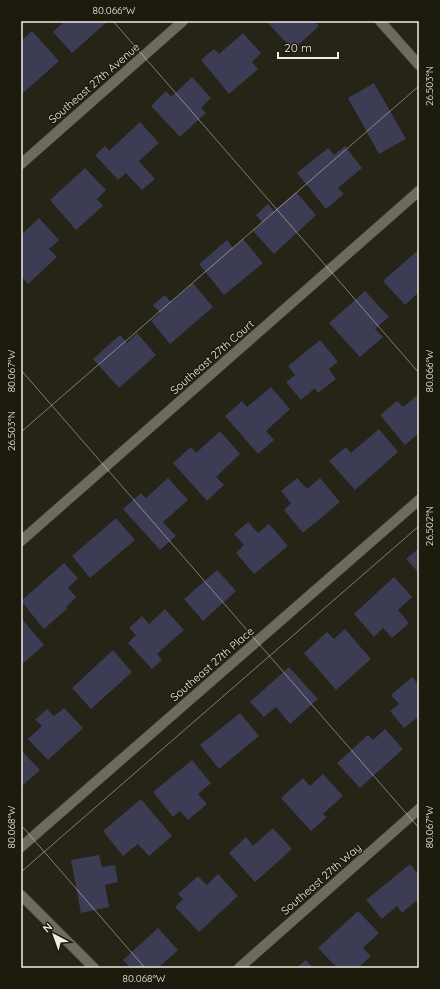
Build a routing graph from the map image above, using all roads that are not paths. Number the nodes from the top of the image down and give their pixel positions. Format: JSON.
{"nodes":[{"id":1,"x":183,"y":21,"type":"edge"},
{"id":2,"x":380,"y":21,"type":"edge"},
{"id":3,"x":419,"y":65,"type":"edge"},
{"id":4,"x":21,"y":164,"type":"edge"},
{"id":5,"x":419,"y":191,"type":"edge"},
{"id":6,"x":419,"y":500,"type":"edge"},
{"id":7,"x":21,"y":541,"type":"edge"},
{"id":8,"x":419,"y":809,"type":"edge"},
{"id":9,"x":21,"y":847,"type":"edge"},
{"id":10,"x":21,"y":895,"type":"edge"},
{"id":11,"x":94,"y":968,"type":"edge"},
{"id":12,"x":239,"y":968,"type":"edge"}],
"edges":[{"from":1,"to":4,"type":"street","name":"Southeast 27th Avenue"},
{"from":2,"to":3,"type":"street"},
{"from":5,"to":7,"type":"street","name":"Southeast 27th Court"},
{"from":6,"to":9,"type":"street","name":"Southeast 27th Place"},
{"from":8,"to":12,"type":"street","name":"Southeast 27th Way"},
{"from":10,"to":11,"type":"street"}]}
